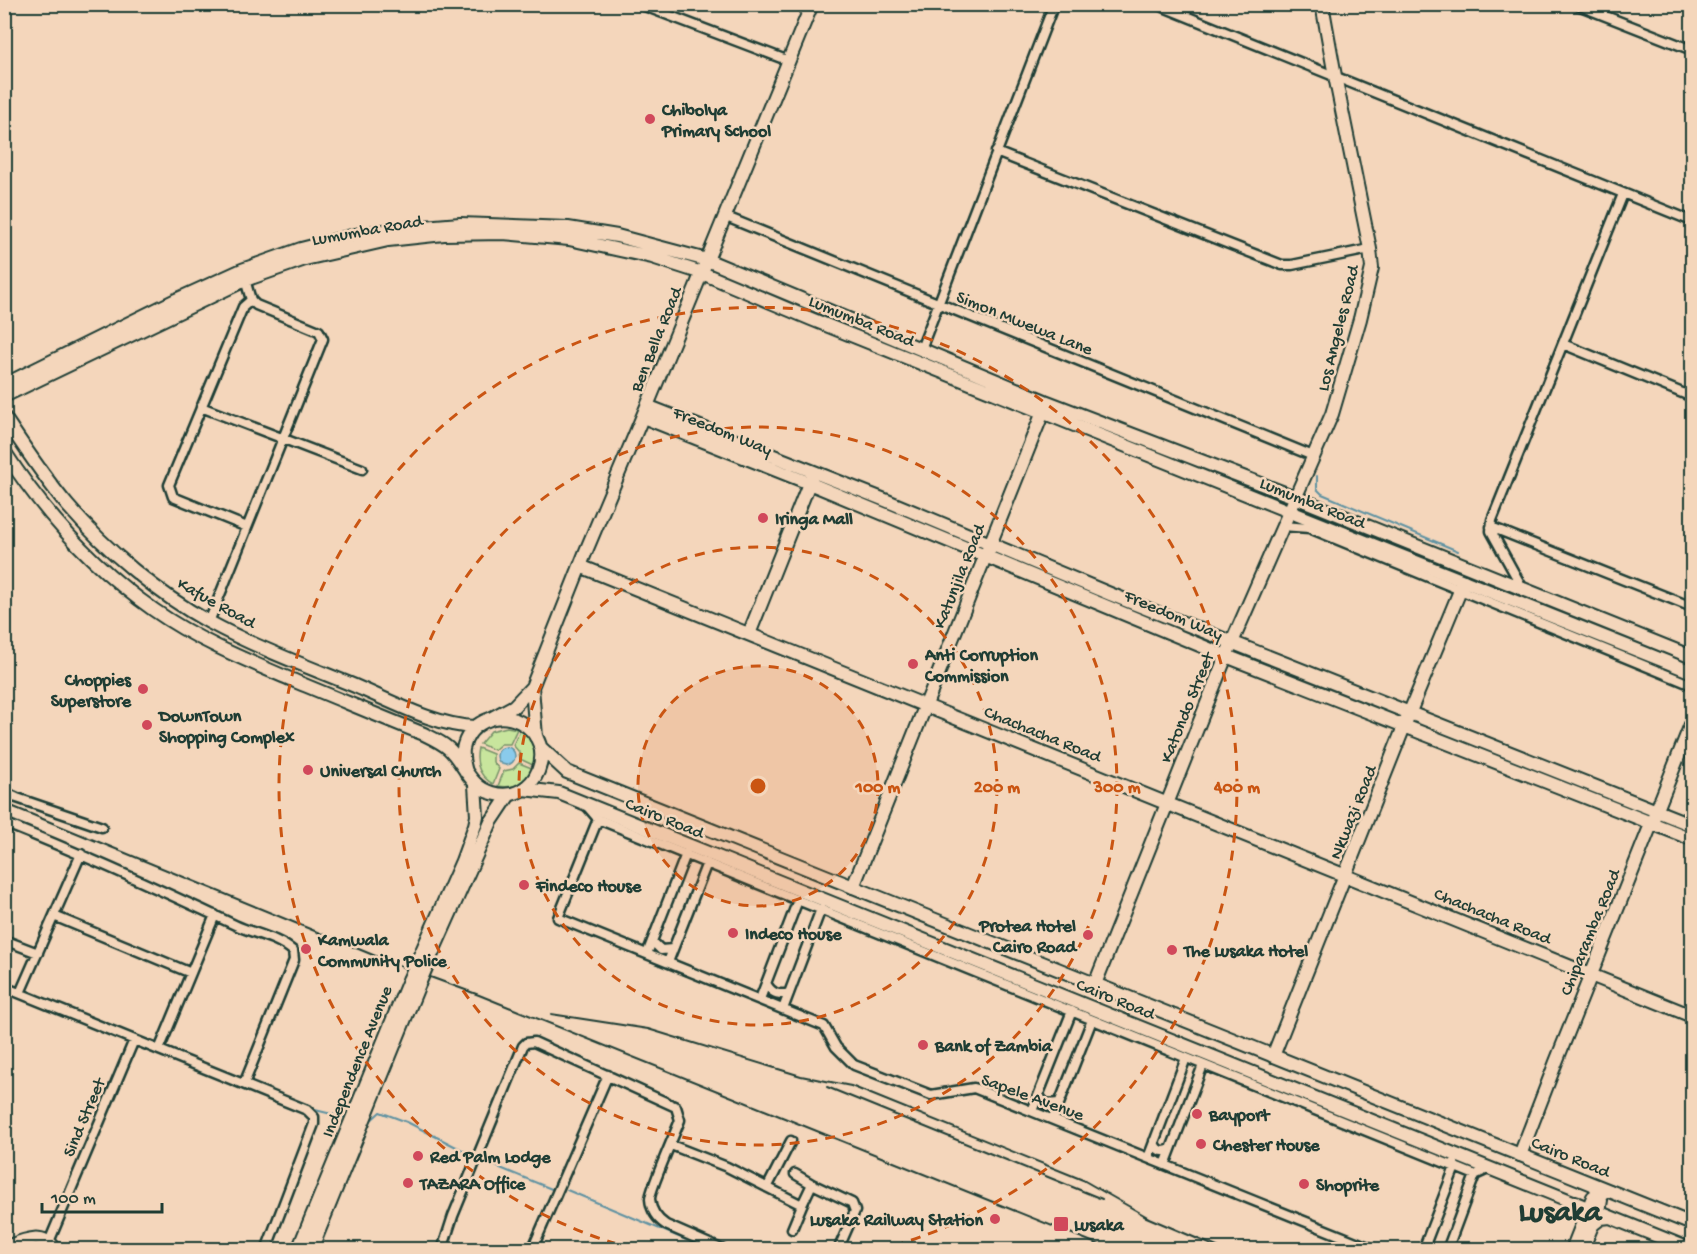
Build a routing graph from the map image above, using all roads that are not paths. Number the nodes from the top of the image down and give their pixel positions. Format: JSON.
{"nodes":[{"id":1,"x":639,"y":4,"type":"edge"},
{"id":2,"x":812,"y":4,"type":"edge"},
{"id":3,"x":1054,"y":4,"type":"edge"},
{"id":4,"x":1156,"y":4,"type":"edge"},
{"id":5,"x":1322,"y":4,"type":"edge"},
{"id":6,"x":1575,"y":4,"type":"edge"},
{"id":7,"x":1692,"y":50,"type":"edge"},
{"id":8,"x":789,"y":61,"type":"junction"},
{"id":9,"x":1335,"y":76,"type":"junction"},
{"id":10,"x":996,"y":152,"type":"junction"},
{"id":11,"x":1623,"y":194,"type":"junction"},
{"id":12,"x":724,"y":216,"type":"junction"},
{"id":13,"x":1692,"y":221,"type":"edge"},
{"id":14,"x":1370,"y":249,"type":"junction"},
{"id":15,"x":707,"y":260,"type":"junction"},
{"id":16,"x":702,"y":273,"type":"junction"},
{"id":17,"x":244,"y":275,"type":"junction"},
{"id":18,"x":251,"y":300,"type":"junction"},
{"id":19,"x":938,"y":304,"type":"junction"},
{"id":20,"x":1563,"y":344,"type":"junction"},
{"id":21,"x":921,"y":349,"type":"junction"},
{"id":22,"x":8,"y":387,"type":"edge"},
{"id":23,"x":1692,"y":397,"type":"edge"},
{"id":24,"x":201,"y":407,"type":"junction"},
{"id":25,"x":645,"y":412,"type":"junction"},
{"id":26,"x":1043,"y":412,"type":"junction"},
{"id":27,"x":7,"y":421,"type":"edge"},
{"id":28,"x":283,"y":439,"type":"junction"},
{"id":29,"x":4,"y":451,"type":"edge"},
{"id":30,"x":1313,"y":456,"type":"junction"},
{"id":31,"x":362,"y":470,"type":"dead end"},
{"id":32,"x":811,"y":477,"type":"junction"},
{"id":33,"x":1295,"y":497,"type":"junction"},
{"id":34,"x":885,"y":500,"type":"junction"},
{"id":35,"x":1288,"y":512,"type":"junction"},
{"id":36,"x":880,"y":513,"type":"junction"},
{"id":37,"x":1282,"y":526,"type":"junction"},
{"id":38,"x":247,"y":527,"type":"junction"},
{"id":39,"x":1491,"y":527,"type":"junction"},
{"id":40,"x":991,"y":544,"type":"junction"},
{"id":41,"x":986,"y":556,"type":"junction"},
{"id":42,"x":580,"y":566,"type":"junction"},
{"id":43,"x":1462,"y":586,"type":"junction"},
{"id":44,"x":1523,"y":589,"type":"junction"},
{"id":45,"x":1692,"y":607,"type":"edge"},
{"id":46,"x":209,"y":622,"type":"junction"},
{"id":47,"x":749,"y":634,"type":"junction"},
{"id":48,"x":1232,"y":642,"type":"junction"},
{"id":49,"x":1226,"y":656,"type":"junction"},
{"id":50,"x":1692,"y":657,"type":"edge"},
{"id":51,"x":1692,"y":672,"type":"edge"},
{"id":52,"x":1692,"y":685,"type":"edge"},
{"id":53,"x":532,"y":687,"type":"junction"},
{"id":54,"x":926,"y":705,"type":"junction"},
{"id":55,"x":1409,"y":714,"type":"junction"},
{"id":56,"x":490,"y":718,"type":"junction"},
{"id":57,"x":1692,"y":722,"type":"edge"},
{"id":58,"x":1405,"y":727,"type":"junction"},
{"id":59,"x":475,"y":728,"type":"junction"},
{"id":60,"x":538,"y":742,"type":"junction"},
{"id":61,"x":466,"y":772,"type":"junction"},
{"id":62,"x":476,"y":784,"type":"junction"},
{"id":63,"x":524,"y":789,"type":"junction"},
{"id":64,"x":4,"y":792,"type":"edge"},
{"id":65,"x":508,"y":795,"type":"junction"},
{"id":66,"x":1168,"y":802,"type":"junction"},
{"id":67,"x":586,"y":804,"type":"junction"},
{"id":68,"x":1655,"y":817,"type":"junction"},
{"id":69,"x":598,"y":819,"type":"junction"},
{"id":70,"x":692,"y":822,"type":"junction"},
{"id":71,"x":4,"y":823,"type":"edge"},
{"id":72,"x":1692,"y":825,"type":"edge"},
{"id":73,"x":102,"y":827,"type":"dead end"},
{"id":74,"x":712,"y":830,"type":"junction"},
{"id":75,"x":652,"y":836,"type":"junction"},
{"id":76,"x":1692,"y":839,"type":"edge"},
{"id":77,"x":684,"y":849,"type":"junction"},
{"id":78,"x":81,"y":854,"type":"junction"},
{"id":79,"x":705,"y":857,"type":"junction"},
{"id":80,"x":1346,"y":875,"type":"junction"},
{"id":81,"x":772,"y":884,"type":"junction"},
{"id":82,"x":853,"y":887,"type":"junction"},
{"id":83,"x":798,"y":900,"type":"junction"},
{"id":84,"x":821,"y":909,"type":"junction"},
{"id":85,"x":215,"y":915,"type":"junction"},
{"id":86,"x":54,"y":916,"type":"junction"},
{"id":87,"x":956,"y":928,"type":"junction"},
{"id":88,"x":976,"y":936,"type":"junction"},
{"id":89,"x":4,"y":940,"type":"edge"},
{"id":90,"x":652,"y":941,"type":"junction"},
{"id":91,"x":920,"y":944,"type":"junction"},
{"id":92,"x":674,"y":949,"type":"junction"},
{"id":93,"x":947,"y":950,"type":"junction"},
{"id":94,"x":38,"y":953,"type":"junction"},
{"id":95,"x":427,"y":953,"type":"junction"},
{"id":96,"x":647,"y":954,"type":"junction"},
{"id":97,"x":967,"y":957,"type":"junction"},
{"id":98,"x":668,"y":962,"type":"junction"},
{"id":99,"x":191,"y":973,"type":"junction"},
{"id":100,"x":1592,"y":975,"type":"junction"},
{"id":101,"x":414,"y":982,"type":"junction"},
{"id":102,"x":1029,"y":982,"type":"junction"},
{"id":103,"x":766,"y":983,"type":"junction"},
{"id":104,"x":1095,"y":984,"type":"junction"},
{"id":105,"x":4,"y":987,"type":"edge"},
{"id":106,"x":20,"y":993,"type":"junction"},
{"id":107,"x":789,"y":993,"type":"junction"},
{"id":108,"x":1032,"y":995,"type":"junction"},
{"id":109,"x":760,"y":999,"type":"junction"},
{"id":110,"x":783,"y":1009,"type":"junction"},
{"id":111,"x":1072,"y":1011,"type":"junction"},
{"id":112,"x":1692,"y":1016,"type":"edge"},
{"id":113,"x":1178,"y":1017,"type":"junction"},
{"id":114,"x":1092,"y":1020,"type":"junction"},
{"id":115,"x":1111,"y":1021,"type":"junction"},
{"id":116,"x":1198,"y":1025,"type":"junction"},
{"id":117,"x":1169,"y":1039,"type":"junction"},
{"id":118,"x":134,"y":1040,"type":"junction"},
{"id":119,"x":159,"y":1050,"type":"junction"},
{"id":120,"x":1188,"y":1052,"type":"junction"},
{"id":121,"x":1274,"y":1056,"type":"junction"},
{"id":122,"x":1203,"y":1065,"type":"junction"},
{"id":123,"x":1248,"y":1070,"type":"junction"},
{"id":124,"x":608,"y":1075,"type":"junction"},
{"id":125,"x":244,"y":1084,"type":"junction"},
{"id":126,"x":1256,"y":1086,"type":"junction"},
{"id":127,"x":1039,"y":1095,"type":"junction"},
{"id":128,"x":1059,"y":1103,"type":"junction"},
{"id":129,"x":1395,"y":1104,"type":"junction"},
{"id":130,"x":1345,"y":1110,"type":"junction"},
{"id":131,"x":1032,"y":1111,"type":"junction"},
{"id":132,"x":1414,"y":1112,"type":"junction"},
{"id":133,"x":1329,"y":1116,"type":"junction"},
{"id":134,"x":1053,"y":1119,"type":"junction"},
{"id":135,"x":1386,"y":1126,"type":"junction"},
{"id":136,"x":1406,"y":1134,"type":"junction"},
{"id":137,"x":791,"y":1141,"type":"dead end"},
{"id":138,"x":1154,"y":1142,"type":"junction"},
{"id":139,"x":671,"y":1145,"type":"junction"},
{"id":140,"x":1171,"y":1149,"type":"junction"},
{"id":141,"x":1451,"y":1153,"type":"junction"},
{"id":142,"x":1520,"y":1155,"type":"junction"},
{"id":143,"x":1148,"y":1158,"type":"junction"},
{"id":144,"x":1165,"y":1165,"type":"junction"},
{"id":145,"x":1455,"y":1167,"type":"junction"},
{"id":146,"x":1490,"y":1168,"type":"junction"},
{"id":147,"x":795,"y":1174,"type":"dead end"},
{"id":148,"x":1475,"y":1175,"type":"junction"},
{"id":149,"x":812,"y":1184,"type":"junction"},
{"id":150,"x":768,"y":1186,"type":"junction"},
{"id":151,"x":1600,"y":1189,"type":"junction"},
{"id":152,"x":1575,"y":1202,"type":"junction"},
{"id":153,"x":802,"y":1205,"type":"junction"},
{"id":154,"x":1593,"y":1210,"type":"junction"},
{"id":155,"x":1612,"y":1217,"type":"junction"},
{"id":156,"x":1588,"y":1224,"type":"junction"},
{"id":157,"x":1692,"y":1224,"type":"edge"},
{"id":158,"x":792,"y":1229,"type":"dead end"},
{"id":159,"x":55,"y":1247,"type":"edge"},
{"id":160,"x":4,"y":1248,"type":"edge"},
{"id":161,"x":1423,"y":1249,"type":"edge"},
{"id":162,"x":266,"y":1250,"type":"edge"},
{"id":163,"x":298,"y":1250,"type":"edge"},
{"id":164,"x":311,"y":1250,"type":"edge"},
{"id":165,"x":442,"y":1250,"type":"edge"},
{"id":166,"x":532,"y":1250,"type":"edge"},
{"id":167,"x":723,"y":1250,"type":"edge"},
{"id":168,"x":838,"y":1250,"type":"edge"},
{"id":169,"x":1376,"y":1250,"type":"edge"},
{"id":170,"x":1447,"y":1250,"type":"edge"},
{"id":171,"x":1572,"y":1250,"type":"edge"},
{"id":172,"x":1582,"y":1250,"type":"edge"},
{"id":173,"x":1692,"y":1250,"type":"edge"}],
"edges":[{"from":1,"to":8,"type":"street"},
{"from":2,"to":8,"type":"main road","name":"Ben Bella Road"},
{"from":3,"to":10,"type":"street"},
{"from":4,"to":9,"type":"street"},
{"from":5,"to":9,"type":"main road","name":"Los Angeles Road"},
{"from":6,"to":7,"type":"street"},
{"from":8,"to":12,"type":"main road","name":"Ben Bella Road"},
{"from":9,"to":11,"type":"street"},
{"from":9,"to":14,"type":"main road","name":"Los Angeles Road"},
{"from":10,"to":14,"type":"street"},
{"from":10,"to":19,"type":"street"},
{"from":11,"to":13,"type":"street"},
{"from":11,"to":20,"type":"street"},
{"from":12,"to":15,"type":"main road","name":"Ben Bella Road"},
{"from":12,"to":19,"type":"street","name":"Simon Mwewa Lane"},
{"from":14,"to":30,"type":"main road","name":"Los Angeles Road"},
{"from":15,"to":16,"type":"main road","name":"Ben Bella Road"},
{"from":15,"to":17,"type":"main road","name":"Lumumba Road"},
{"from":15,"to":21,"type":"main road","name":"Lumumba Road"},
{"from":16,"to":17,"type":"main road","name":"Lumumba Road"},
{"from":16,"to":25,"type":"main road","name":"Ben Bella Road"},
{"from":16,"to":26,"type":"main road","name":"Lumumba Road"},
{"from":17,"to":18,"type":"street"},
{"from":17,"to":22,"type":"main road","name":"Lumumba Road"},
{"from":18,"to":24,"type":"street"},
{"from":18,"to":28,"type":"street"},
{"from":19,"to":21,"type":"street"},
{"from":19,"to":30,"type":"street","name":"Simon Mwewa Lane"},
{"from":20,"to":23,"type":"street"},
{"from":20,"to":39,"type":"street"},
{"from":21,"to":33,"type":"main road","name":"Lumumba Road"},
{"from":22,"to":27,"type":"main road"},
{"from":24,"to":28,"type":"street"},
{"from":24,"to":38,"type":"street"},
{"from":25,"to":32,"type":"main road","name":"Freedom Way"},
{"from":25,"to":42,"type":"main road","name":"Ben Bella Road"},
{"from":26,"to":35,"type":"main road","name":"Lumumba Road"},
{"from":26,"to":40,"type":"main road","name":"Katunjila Road"},
{"from":27,"to":46,"type":"main road","name":"Kafue Road"},
{"from":28,"to":31,"type":"street"},
{"from":28,"to":38,"type":"street"},
{"from":29,"to":61,"type":"main road"},
{"from":30,"to":33,"type":"main road","name":"Los Angeles Road"},
{"from":32,"to":34,"type":"main road","name":"Freedom Way"},
{"from":32,"to":36,"type":"main road","name":"Freedom Way"},
{"from":32,"to":47,"type":"main road"},
{"from":33,"to":35,"type":"main road","name":"Los Angeles Road"},
{"from":33,"to":44,"type":"main road","name":"Lumumba Road"},
{"from":34,"to":36,"type":"main road"},
{"from":34,"to":40,"type":"main road","name":"Freedom Way"},
{"from":35,"to":37,"type":"main road","name":"Katondo Street"},
{"from":35,"to":43,"type":"main road","name":"Lumumba Road"},
{"from":36,"to":41,"type":"main road","name":"Freedom Way"},
{"from":37,"to":43,"type":"street"},
{"from":37,"to":48,"type":"main road","name":"Katondo Street"},
{"from":38,"to":46,"type":"street"},
{"from":39,"to":44,"type":"street"},
{"from":39,"to":45,"type":"street"},
{"from":40,"to":41,"type":"main road","name":"Katunjila Road"},
{"from":40,"to":48,"type":"main road","name":"Freedom Way"},
{"from":41,"to":49,"type":"main road","name":"Freedom Way"},
{"from":41,"to":54,"type":"main road","name":"Katunjila Road"},
{"from":42,"to":47,"type":"main road","name":"Chachacha Road"},
{"from":42,"to":53,"type":"main road","name":"Ben Bella Road"},
{"from":43,"to":51,"type":"main road","name":"Lumumba Road"},
{"from":43,"to":52,"type":"street"},
{"from":43,"to":55,"type":"main road","name":"Nkwazi Road"},
{"from":44,"to":50,"type":"main road","name":"Lumumba Road"},
{"from":46,"to":59,"type":"main road","name":"Kafue Road"},
{"from":47,"to":54,"type":"main road","name":"Chachacha Road"},
{"from":48,"to":49,"type":"main road","name":"Katondo Street"},
{"from":48,"to":55,"type":"main road","name":"Freedom Way"},
{"from":49,"to":58,"type":"main road","name":"Freedom Way"},
{"from":49,"to":66,"type":"main road","name":"Katondo Street"},
{"from":53,"to":56,"type":"main road","name":"Ben Bella Road"},
{"from":53,"to":60,"type":"main road","name":"Ben Bella Road"},
{"from":54,"to":66,"type":"main road","name":"Chachacha Road"},
{"from":54,"to":82,"type":"main road","name":"Katunjila Road"},
{"from":55,"to":58,"type":"main road","name":"Nkwazi Road"},
{"from":55,"to":68,"type":"main road","name":"Freedom Way"},
{"from":56,"to":59,"type":"main road"},
{"from":56,"to":60,"type":"main road"},
{"from":57,"to":68,"type":"main road","name":"Chiparamba Road"},
{"from":58,"to":68,"type":"main road","name":"Freedom Way"},
{"from":58,"to":80,"type":"main road","name":"Nkwazi Road"},
{"from":59,"to":61,"type":"main road"},
{"from":60,"to":63,"type":"main road"},
{"from":60,"to":70,"type":"main road","name":"Cairo Road"},
{"from":61,"to":62,"type":"main road"},
{"from":62,"to":65,"type":"main road"},
{"from":62,"to":95,"type":"main road","name":"Independence Avenue"},
{"from":63,"to":65,"type":"main road"},
{"from":63,"to":67,"type":"main road","name":"Cairo Road"},
{"from":64,"to":73,"type":"street"},
{"from":65,"to":95,"type":"main road","name":"Independence Avenue"},
{"from":66,"to":80,"type":"main road","name":"Chachacha Road"},
{"from":66,"to":104,"type":"main road","name":"Katondo Street"},
{"from":67,"to":69,"type":"street"},
{"from":67,"to":75,"type":"main road","name":"Cairo Road"},
{"from":68,"to":72,"type":"main road","name":"Freedom Way"},
{"from":68,"to":76,"type":"main road","name":"Freedom Way"},
{"from":68,"to":100,"type":"main road","name":"Chiparamba Road"},
{"from":69,"to":75,"type":"street"},
{"from":69,"to":96,"type":"street","name":"Sapele Avenue"},
{"from":70,"to":74,"type":"main road","name":"Cairo Road"},
{"from":70,"to":77,"type":"main road"},
{"from":71,"to":78,"type":"street"},
{"from":74,"to":79,"type":"main road"},
{"from":74,"to":82,"type":"main road","name":"Cairo Road"},
{"from":75,"to":77,"type":"main road","name":"Cairo Road"},
{"from":77,"to":79,"type":"main road","name":"Cairo Road"},
{"from":77,"to":90,"type":"street"},
{"from":78,"to":85,"type":"street"},
{"from":78,"to":86,"type":"street"},
{"from":79,"to":81,"type":"main road","name":"Cairo Road"},
{"from":79,"to":92,"type":"street"},
{"from":80,"to":100,"type":"main road","name":"Chachacha Road"},
{"from":80,"to":121,"type":"main road","name":"Nkwazi Road"},
{"from":81,"to":83,"type":"street"},
{"from":81,"to":91,"type":"main road","name":"Cairo Road"},
{"from":82,"to":87,"type":"main road","name":"Cairo Road"},
{"from":83,"to":84,"type":"street"},
{"from":83,"to":103,"type":"street"},
{"from":84,"to":91,"type":"street"},
{"from":84,"to":107,"type":"street"},
{"from":85,"to":99,"type":"street"},
{"from":85,"to":125,"type":"street"},
{"from":86,"to":94,"type":"street"},
{"from":86,"to":99,"type":"street"},
{"from":87,"to":88,"type":"main road","name":"Cairo Road"},
{"from":87,"to":93,"type":"main road"},
{"from":88,"to":97,"type":"main road"},
{"from":88,"to":104,"type":"main road","name":"Cairo Road"},
{"from":89,"to":94,"type":"street"},
{"from":90,"to":92,"type":"street"},
{"from":90,"to":96,"type":"street"},
{"from":91,"to":93,"type":"main road","name":"Cairo Road"},
{"from":91,"to":108,"type":"street"},
{"from":92,"to":98,"type":"street"},
{"from":93,"to":97,"type":"main road","name":"Cairo Road"},
{"from":94,"to":106,"type":"street"},
{"from":95,"to":101,"type":"main road","name":"Independence Avenue","bridge":true},
{"from":96,"to":98,"type":"street","name":"Sapele Avenue"},
{"from":97,"to":102,"type":"main road","name":"Cairo Road"},
{"from":98,"to":109,"type":"street","name":"Sapele Avenue"},
{"from":99,"to":119,"type":"street"},
{"from":100,"to":112,"type":"main road","name":"Chachacha Road"},
{"from":100,"to":142,"type":"main road","name":"Chiparamba Road"},
{"from":101,"to":163,"type":"main road","name":"Independence Avenue"},
{"from":101,"to":164,"type":"main road","name":"Independence Avenue"},
{"from":102,"to":108,"type":"street"},
{"from":102,"to":115,"type":"main road","name":"Cairo Road"},
{"from":103,"to":107,"type":"street"},
{"from":103,"to":109,"type":"street"},
{"from":104,"to":113,"type":"main road","name":"Cairo Road"},
{"from":105,"to":106,"type":"street"},
{"from":106,"to":118,"type":"street"},
{"from":107,"to":110,"type":"street"},
{"from":108,"to":111,"type":"street"},
{"from":109,"to":110,"type":"street","name":"Sapele Avenue"},
{"from":110,"to":131,"type":"street","name":"Sapele Avenue"},
{"from":111,"to":114,"type":"street"},
{"from":111,"to":127,"type":"street"},
{"from":113,"to":116,"type":"main road","name":"Cairo Road"},
{"from":113,"to":117,"type":"main road"},
{"from":114,"to":115,"type":"street"},
{"from":114,"to":128,"type":"street"},
{"from":115,"to":117,"type":"main road","name":"Cairo Road"},
{"from":115,"to":120,"type":"street"},
{"from":116,"to":120,"type":"main road"},
{"from":116,"to":121,"type":"main road","name":"Cairo Road"},
{"from":117,"to":120,"type":"main road","name":"Cairo Road"},
{"from":118,"to":119,"type":"street"},
{"from":118,"to":159,"type":"street","name":"Sind Street"},
{"from":119,"to":125,"type":"street"},
{"from":120,"to":122,"type":"street"},
{"from":120,"to":123,"type":"main road","name":"Cairo Road"},
{"from":120,"to":138,"type":"street"},
{"from":121,"to":129,"type":"main road","name":"Cairo Road"},
{"from":122,"to":126,"type":"street"},
{"from":122,"to":140,"type":"street"},
{"from":123,"to":126,"type":"street"},
{"from":123,"to":130,"type":"main road","name":"Cairo Road"},
{"from":124,"to":139,"type":"street"},
{"from":124,"to":165,"type":"street"},
{"from":124,"to":166,"type":"street"},
{"from":125,"to":162,"type":"street"},
{"from":126,"to":133,"type":"street"},
{"from":127,"to":128,"type":"street"},
{"from":127,"to":131,"type":"street"},
{"from":128,"to":134,"type":"street"},
{"from":129,"to":132,"type":"main road","name":"Cairo Road"},
{"from":129,"to":135,"type":"main road"},
{"from":130,"to":133,"type":"street"},
{"from":130,"to":135,"type":"main road","name":"Cairo Road"},
{"from":131,"to":134,"type":"street","name":"Sapele Avenue"},
{"from":132,"to":136,"type":"main road"},
{"from":132,"to":142,"type":"main road","name":"Cairo Road"},
{"from":133,"to":145,"type":"street"},
{"from":134,"to":143,"type":"street","name":"Sapele Avenue"},
{"from":135,"to":136,"type":"main road","name":"Cairo Road"},
{"from":136,"to":141,"type":"main road","name":"Cairo Road"},
{"from":137,"to":150,"type":"street"},
{"from":138,"to":140,"type":"street"},
{"from":138,"to":143,"type":"street"},
{"from":139,"to":150,"type":"street"},
{"from":139,"to":167,"type":"street"},
{"from":140,"to":144,"type":"street"},
{"from":141,"to":145,"type":"street"},
{"from":141,"to":146,"type":"main road","name":"Cairo Road"},
{"from":142,"to":151,"type":"main road","name":"Cairo Road"},
{"from":143,"to":144,"type":"street","name":"Sapele Avenue"},
{"from":144,"to":169,"type":"street","name":"Sapele Avenue"},
{"from":145,"to":148,"type":"street"},
{"from":145,"to":161,"type":"street"},
{"from":146,"to":148,"type":"street"},
{"from":146,"to":152,"type":"main road","name":"Cairo Road"},
{"from":147,"to":149,"type":"street"},
{"from":148,"to":170,"type":"street"},
{"from":149,"to":153,"type":"street"},
{"from":149,"to":168,"type":"street"},
{"from":150,"to":153,"type":"street"},
{"from":151,"to":154,"type":"main road"},
{"from":151,"to":157,"type":"main road","name":"Cairo Road"},
{"from":152,"to":154,"type":"main road","name":"Cairo Road"},
{"from":152,"to":156,"type":"main road"},
{"from":153,"to":158,"type":"street"},
{"from":154,"to":155,"type":"main road","name":"Cairo Road"},
{"from":154,"to":156,"type":"main road"},
{"from":155,"to":156,"type":"main road"},
{"from":155,"to":173,"type":"main road","name":"Cairo Road"},
{"from":156,"to":171,"type":"main road"},
{"from":156,"to":172,"type":"main road"},
{"from":159,"to":160,"type":"main road"}]}
